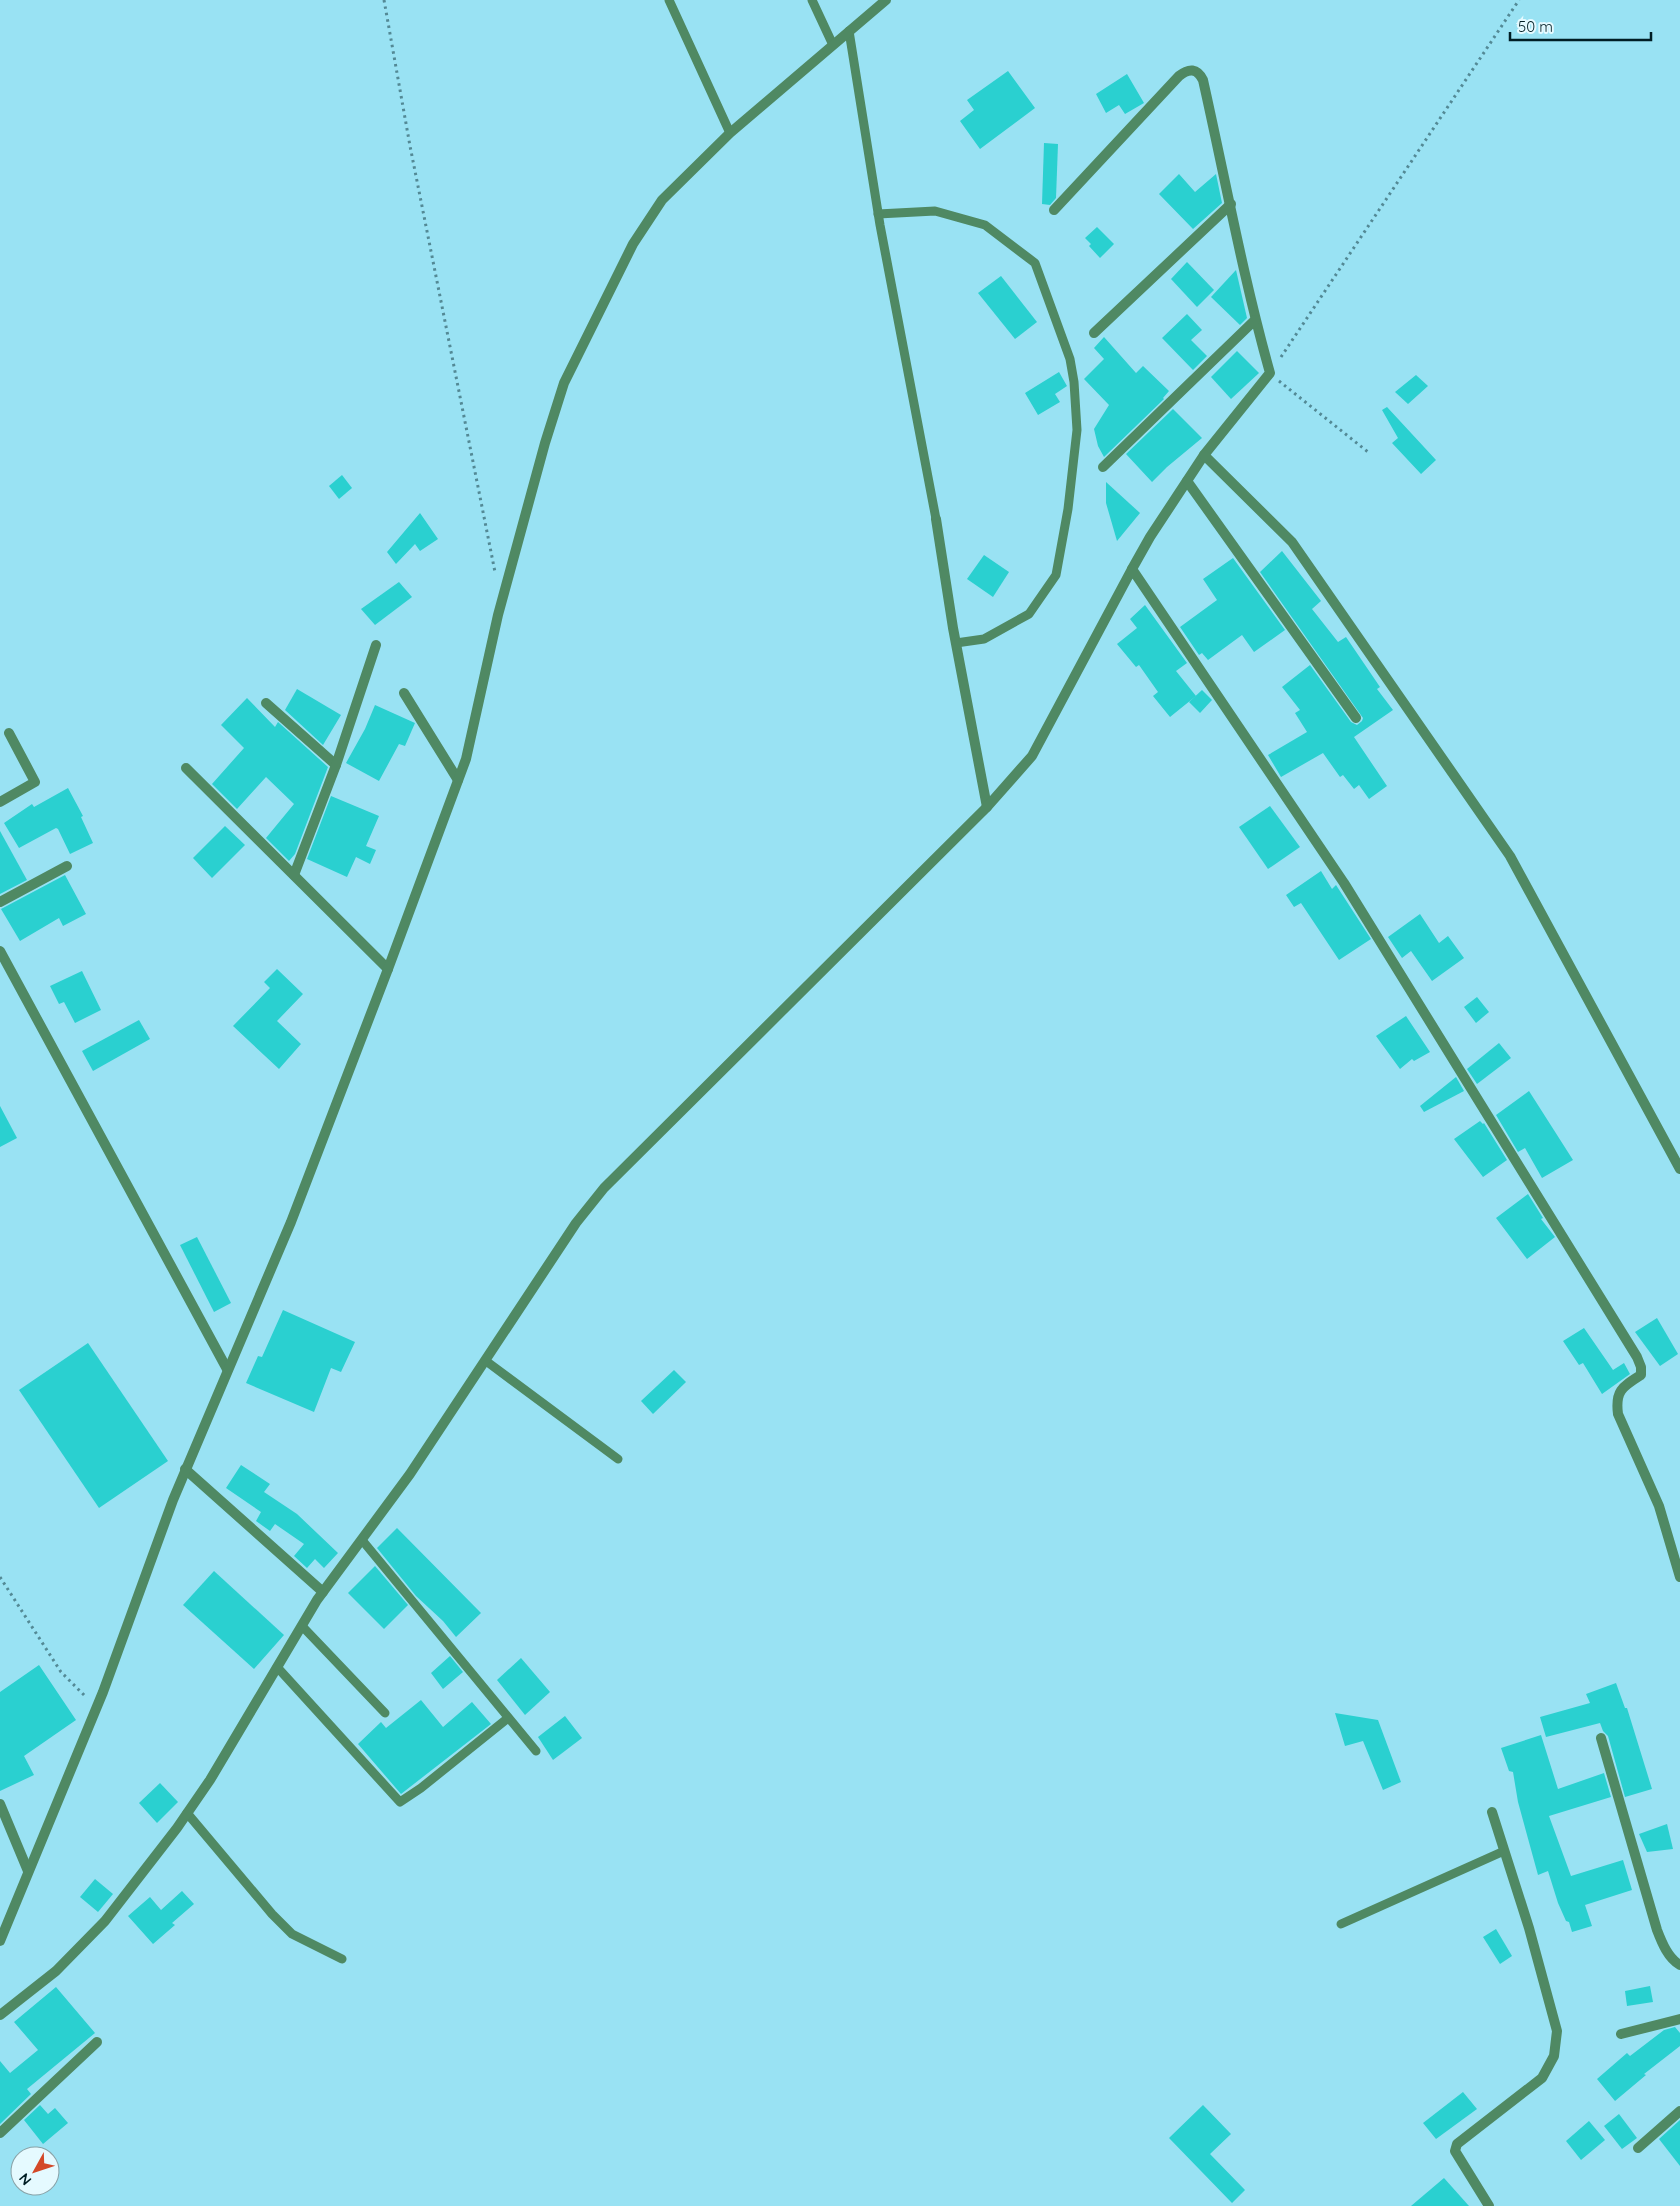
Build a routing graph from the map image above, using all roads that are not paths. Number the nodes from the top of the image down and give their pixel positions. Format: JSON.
{"nodes":[{"id":1,"x":669,"y":0,"type":"edge"},
{"id":2,"x":812,"y":0,"type":"edge"},
{"id":3,"x":886,"y":0,"type":"edge"},
{"id":4,"x":850,"y":31,"type":"junction"},
{"id":5,"x":833,"y":45,"type":"junction"},
{"id":6,"x":730,"y":133,"type":"junction"},
{"id":7,"x":1231,"y":204,"type":"junction"},
{"id":8,"x":1054,"y":210,"type":"dead end"},
{"id":9,"x":878,"y":214,"type":"junction"},
{"id":10,"x":1255,"y":320,"type":"junction"},
{"id":11,"x":1094,"y":333,"type":"dead end"},
{"id":12,"x":1204,"y":455,"type":"junction"},
{"id":13,"x":1103,"y":467,"type":"dead end"},
{"id":14,"x":1187,"y":481,"type":"junction"},
{"id":15,"x":936,"y":519,"type":"joint"},
{"id":16,"x":1132,"y":569,"type":"junction"},
{"id":17,"x":956,"y":643,"type":"junction"},
{"id":18,"x":376,"y":645,"type":"dead end"},
{"id":19,"x":404,"y":693,"type":"dead end"},
{"id":20,"x":266,"y":703,"type":"dead end"},
{"id":21,"x":1356,"y":718,"type":"dead end"},
{"id":22,"x":9,"y":732,"type":"dead end"},
{"id":23,"x":336,"y":766,"type":"junction"},
{"id":24,"x":186,"y":768,"type":"dead end"},
{"id":25,"x":458,"y":780,"type":"junction"},
{"id":26,"x":0,"y":802,"type":"edge"},
{"id":27,"x":987,"y":807,"type":"junction"},
{"id":28,"x":67,"y":866,"type":"dead end"},
{"id":29,"x":294,"y":875,"type":"junction"},
{"id":30,"x":0,"y":902,"type":"edge"},
{"id":31,"x":0,"y":951,"type":"edge"},
{"id":32,"x":388,"y":969,"type":"junction"},
{"id":33,"x":1680,"y":1169,"type":"edge"},
{"id":34,"x":486,"y":1361,"type":"junction"},
{"id":35,"x":227,"y":1369,"type":"junction"},
{"id":36,"x":618,"y":1459,"type":"dead end"},
{"id":37,"x":186,"y":1469,"type":"junction"},
{"id":38,"x":362,"y":1540,"type":"junction"},
{"id":39,"x":1680,"y":1577,"type":"edge"},
{"id":40,"x":323,"y":1592,"type":"junction"},
{"id":41,"x":302,"y":1626,"type":"junction"},
{"id":42,"x":277,"y":1667,"type":"junction"},
{"id":43,"x":385,"y":1714,"type":"dead end"},
{"id":44,"x":508,"y":1718,"type":"junction"},
{"id":45,"x":1601,"y":1738,"type":"dead end"},
{"id":46,"x":536,"y":1751,"type":"dead end"},
{"id":47,"x":0,"y":1804,"type":"edge"},
{"id":48,"x":1492,"y":1812,"type":"dead end"},
{"id":49,"x":187,"y":1813,"type":"junction"},
{"id":50,"x":1504,"y":1851,"type":"junction"},
{"id":51,"x":28,"y":1871,"type":"junction"},
{"id":52,"x":1341,"y":1924,"type":"dead end"},
{"id":53,"x":0,"y":1941,"type":"edge"},
{"id":54,"x":342,"y":1959,"type":"dead end"},
{"id":55,"x":1680,"y":1965,"type":"edge"},
{"id":56,"x":0,"y":2015,"type":"edge"},
{"id":57,"x":1680,"y":2019,"type":"edge"},
{"id":58,"x":1621,"y":2034,"type":"dead end"},
{"id":59,"x":96,"y":2042,"type":"dead end"},
{"id":60,"x":1680,"y":2111,"type":"edge"},
{"id":61,"x":0,"y":2133,"type":"edge"},
{"id":62,"x":1638,"y":2148,"type":"dead end"},
{"id":63,"x":1489,"y":2206,"type":"edge"}],
"edges":[{"from":1,"to":6,"type":"lane"},
{"from":2,"to":5,"type":"lane"},
{"from":3,"to":4,"type":"street"},
{"from":4,"to":5,"type":"street"},
{"from":4,"to":9,"type":"lane"},
{"from":5,"to":6,"type":"street"},
{"from":6,"to":25,"type":"street"},
{"from":7,"to":8,"type":"street"},
{"from":7,"to":10,"type":"street"},
{"from":7,"to":11,"type":"street"},
{"from":9,"to":15,"type":"lane"},
{"from":9,"to":17,"type":"lane"},
{"from":10,"to":12,"type":"street"},
{"from":10,"to":13,"type":"street"},
{"from":12,"to":14,"type":"street"},
{"from":12,"to":33,"type":"street"},
{"from":14,"to":16,"type":"street"},
{"from":14,"to":21,"type":"street"},
{"from":15,"to":17,"type":"street"},
{"from":16,"to":27,"type":"street"},
{"from":16,"to":39,"type":"street"},
{"from":17,"to":27,"type":"street"},
{"from":18,"to":23,"type":"street"},
{"from":19,"to":25,"type":"street"},
{"from":20,"to":23,"type":"street"},
{"from":22,"to":26,"type":"street"},
{"from":23,"to":29,"type":"street"},
{"from":24,"to":29,"type":"street"},
{"from":25,"to":32,"type":"street"},
{"from":27,"to":34,"type":"street"},
{"from":28,"to":30,"type":"street"},
{"from":29,"to":32,"type":"street"},
{"from":31,"to":35,"type":"street"},
{"from":32,"to":35,"type":"street"},
{"from":34,"to":36,"type":"lane"},
{"from":34,"to":38,"type":"street"},
{"from":35,"to":37,"type":"street"},
{"from":37,"to":40,"type":"street"},
{"from":37,"to":51,"type":"street"},
{"from":38,"to":40,"type":"street"},
{"from":38,"to":44,"type":"lane"},
{"from":40,"to":41,"type":"street"},
{"from":41,"to":42,"type":"street"},
{"from":41,"to":43,"type":"lane"},
{"from":42,"to":44,"type":"lane"},
{"from":42,"to":49,"type":"street"},
{"from":44,"to":46,"type":"lane"},
{"from":45,"to":55,"type":"street"},
{"from":47,"to":51,"type":"street"},
{"from":48,"to":50,"type":"street"},
{"from":49,"to":54,"type":"lane"},
{"from":49,"to":56,"type":"street"},
{"from":50,"to":52,"type":"lane"},
{"from":50,"to":63,"type":"street"},
{"from":51,"to":53,"type":"street"},
{"from":57,"to":58,"type":"street"},
{"from":59,"to":61,"type":"street"},
{"from":60,"to":62,"type":"street"}]}
